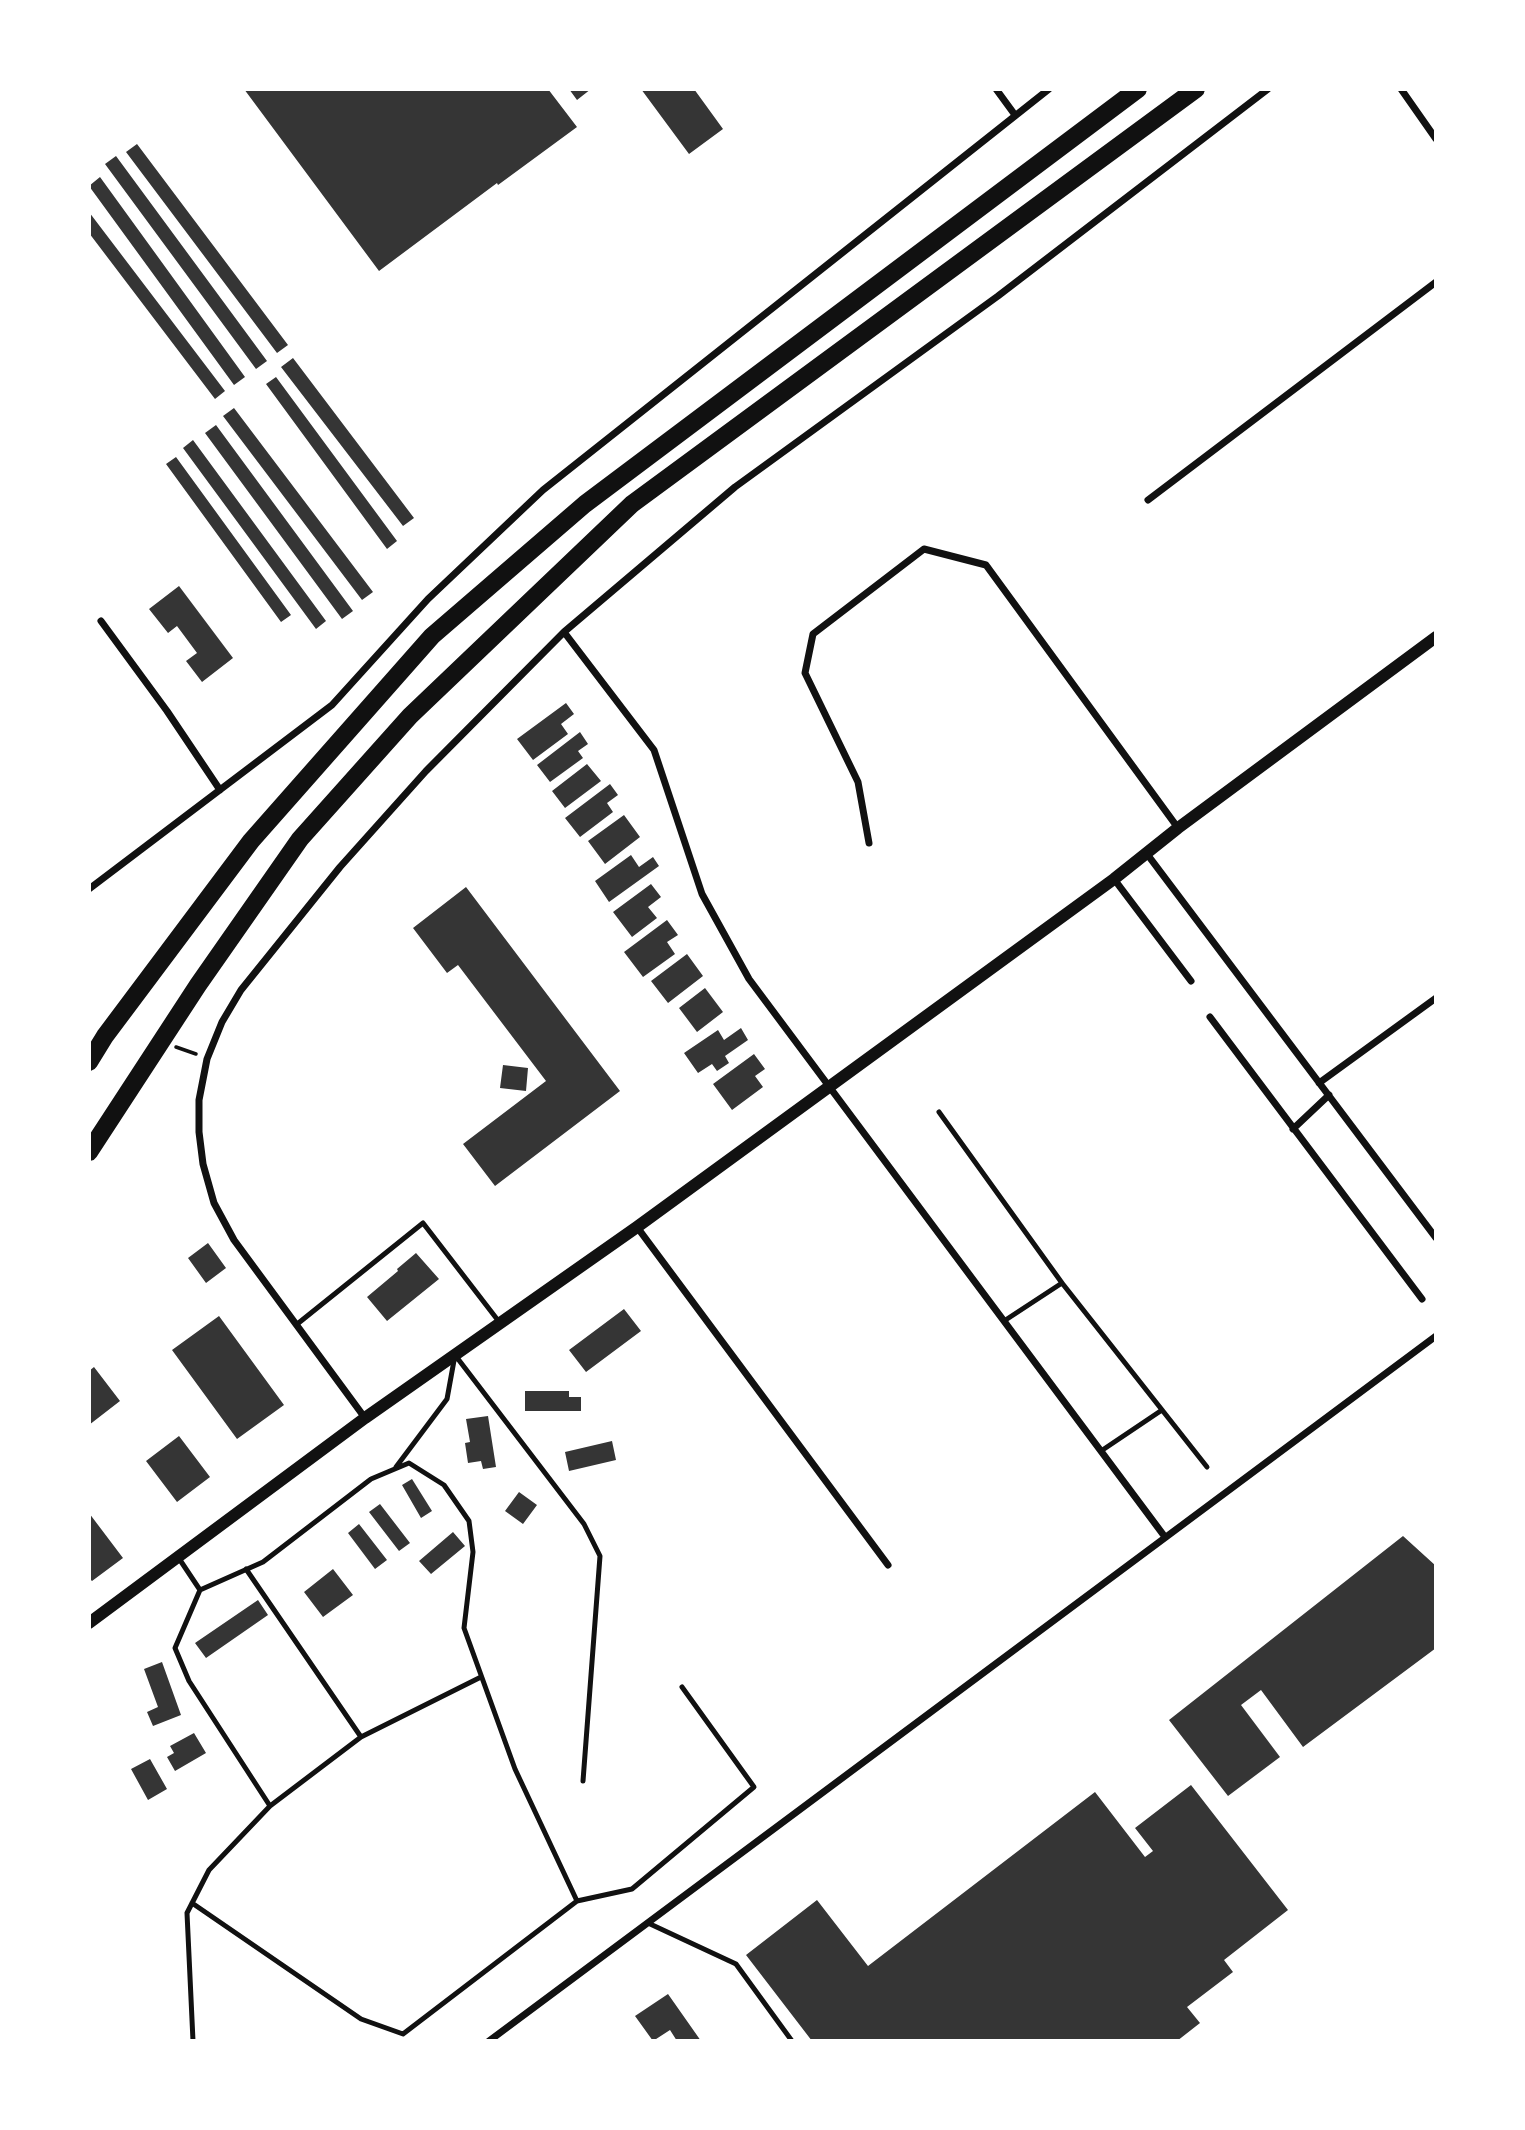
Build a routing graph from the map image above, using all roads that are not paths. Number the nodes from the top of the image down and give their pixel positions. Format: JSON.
{"nodes":[{"id":1,"x":996,"y":89,"type":"edge"},
{"id":2,"x":1049,"y":89,"type":"edge"},
{"id":3,"x":1138,"y":89,"type":"edge"},
{"id":4,"x":1196,"y":89,"type":"edge"},
{"id":5,"x":1268,"y":89,"type":"edge"},
{"id":6,"x":1401,"y":89,"type":"edge"},
{"id":7,"x":1015,"y":115,"type":"junction"},
{"id":8,"x":1436,"y":139,"type":"edge"},
{"id":9,"x":1436,"y":282,"type":"edge"},
{"id":10,"x":1149,"y":500,"type":"dead end"},
{"id":11,"x":101,"y":621,"type":"dead end"},
{"id":12,"x":564,"y":632,"type":"junction"},
{"id":13,"x":1436,"y":638,"type":"edge"},
{"id":14,"x":219,"y":790,"type":"junction"},
{"id":15,"x":1178,"y":828,"type":"junction"},
{"id":16,"x":869,"y":843,"type":"dead end"},
{"id":17,"x":1147,"y":854,"type":"junction"},
{"id":18,"x":1114,"y":879,"type":"junction"},
{"id":19,"x":89,"y":889,"type":"edge"},
{"id":20,"x":1191,"y":981,"type":"dead end"},
{"id":21,"x":1436,"y":998,"type":"edge"},
{"id":22,"x":1210,"y":1017,"type":"dead end"},
{"id":23,"x":89,"y":1062,"type":"edge"},
{"id":24,"x":1319,"y":1083,"type":"junction"},
{"id":25,"x":828,"y":1086,"type":"junction"},
{"id":26,"x":1329,"y":1096,"type":"junction"},
{"id":27,"x":939,"y":1112,"type":"dead end"},
{"id":28,"x":1293,"y":1129,"type":"junction"},
{"id":29,"x":89,"y":1152,"type":"edge"},
{"id":30,"x":637,"y":1227,"type":"junction"},
{"id":31,"x":1436,"y":1238,"type":"edge"},
{"id":32,"x":1062,"y":1283,"type":"junction"},
{"id":33,"x":1422,"y":1298,"type":"dead end"},
{"id":34,"x":1004,"y":1321,"type":"junction"},
{"id":35,"x":500,"y":1323,"type":"junction"},
{"id":36,"x":296,"y":1325,"type":"junction"},
{"id":37,"x":1436,"y":1336,"type":"edge"},
{"id":38,"x":455,"y":1355,"type":"junction"},
{"id":39,"x":1162,"y":1410,"type":"junction"},
{"id":40,"x":365,"y":1418,"type":"junction"},
{"id":41,"x":1101,"y":1451,"type":"junction"},
{"id":42,"x":1207,"y":1467,"type":"dead end"},
{"id":43,"x":394,"y":1469,"type":"junction"},
{"id":44,"x":1165,"y":1537,"type":"junction"},
{"id":45,"x":178,"y":1557,"type":"junction"},
{"id":46,"x":888,"y":1565,"type":"dead end"},
{"id":47,"x":246,"y":1569,"type":"junction"},
{"id":48,"x":200,"y":1590,"type":"junction"},
{"id":49,"x":89,"y":1623,"type":"edge"},
{"id":50,"x":481,"y":1677,"type":"junction"},
{"id":51,"x":682,"y":1687,"type":"dead end"},
{"id":52,"x":361,"y":1737,"type":"junction"},
{"id":53,"x":583,"y":1780,"type":"dead end"},
{"id":54,"x":270,"y":1806,"type":"junction"},
{"id":55,"x":577,"y":1901,"type":"junction"},
{"id":56,"x":192,"y":1903,"type":"junction"},
{"id":57,"x":648,"y":1923,"type":"junction"},
{"id":58,"x":194,"y":2041,"type":"edge"},
{"id":59,"x":489,"y":2041,"type":"edge"},
{"id":60,"x":792,"y":2041,"type":"edge"}],
"edges":[{"from":1,"to":7,"type":"street"},
{"from":2,"to":7,"type":"street"},
{"from":3,"to":23,"type":"highway"},
{"from":4,"to":29,"type":"highway"},
{"from":5,"to":12,"type":"street"},
{"from":6,"to":8,"type":"street"},
{"from":7,"to":14,"type":"street"},
{"from":9,"to":10,"type":"street"},
{"from":11,"to":14,"type":"street"},
{"from":12,"to":25,"type":"street"},
{"from":12,"to":36,"type":"street"},
{"from":13,"to":15,"type":"street"},
{"from":14,"to":19,"type":"street"},
{"from":15,"to":16,"type":"street"},
{"from":15,"to":17,"type":"street"},
{"from":17,"to":18,"type":"street"},
{"from":17,"to":24,"type":"street"},
{"from":18,"to":20,"type":"street"},
{"from":18,"to":25,"type":"street"},
{"from":21,"to":24,"type":"street"},
{"from":22,"to":28,"type":"street"},
{"from":24,"to":26,"type":"street"},
{"from":25,"to":30,"type":"street"},
{"from":25,"to":34,"type":"street"},
{"from":26,"to":28,"type":"street"},
{"from":26,"to":31,"type":"street"},
{"from":27,"to":32,"type":"lane"},
{"from":28,"to":33,"type":"street"},
{"from":30,"to":35,"type":"street"},
{"from":30,"to":46,"type":"street"},
{"from":32,"to":34,"type":"lane"},
{"from":32,"to":39,"type":"lane"},
{"from":34,"to":41,"type":"street"},
{"from":35,"to":36,"type":"lane"},
{"from":35,"to":38,"type":"street"},
{"from":36,"to":40,"type":"street"},
{"from":37,"to":44,"type":"street"},
{"from":38,"to":40,"type":"street"},
{"from":38,"to":43,"type":"lane"},
{"from":38,"to":53,"type":"lane"},
{"from":39,"to":41,"type":"lane"},
{"from":39,"to":42,"type":"lane"},
{"from":40,"to":45,"type":"street"},
{"from":41,"to":44,"type":"street"},
{"from":43,"to":47,"type":"lane"},
{"from":43,"to":50,"type":"lane"},
{"from":44,"to":57,"type":"street"},
{"from":45,"to":48,"type":"lane"},
{"from":45,"to":49,"type":"street"},
{"from":47,"to":48,"type":"lane"},
{"from":47,"to":52,"type":"lane"},
{"from":48,"to":54,"type":"lane"},
{"from":50,"to":52,"type":"lane"},
{"from":50,"to":55,"type":"lane"},
{"from":51,"to":55,"type":"lane"},
{"from":52,"to":54,"type":"lane"},
{"from":54,"to":56,"type":"lane"},
{"from":55,"to":56,"type":"lane"},
{"from":56,"to":58,"type":"lane"},
{"from":57,"to":59,"type":"street"},
{"from":57,"to":60,"type":"lane"}]}
